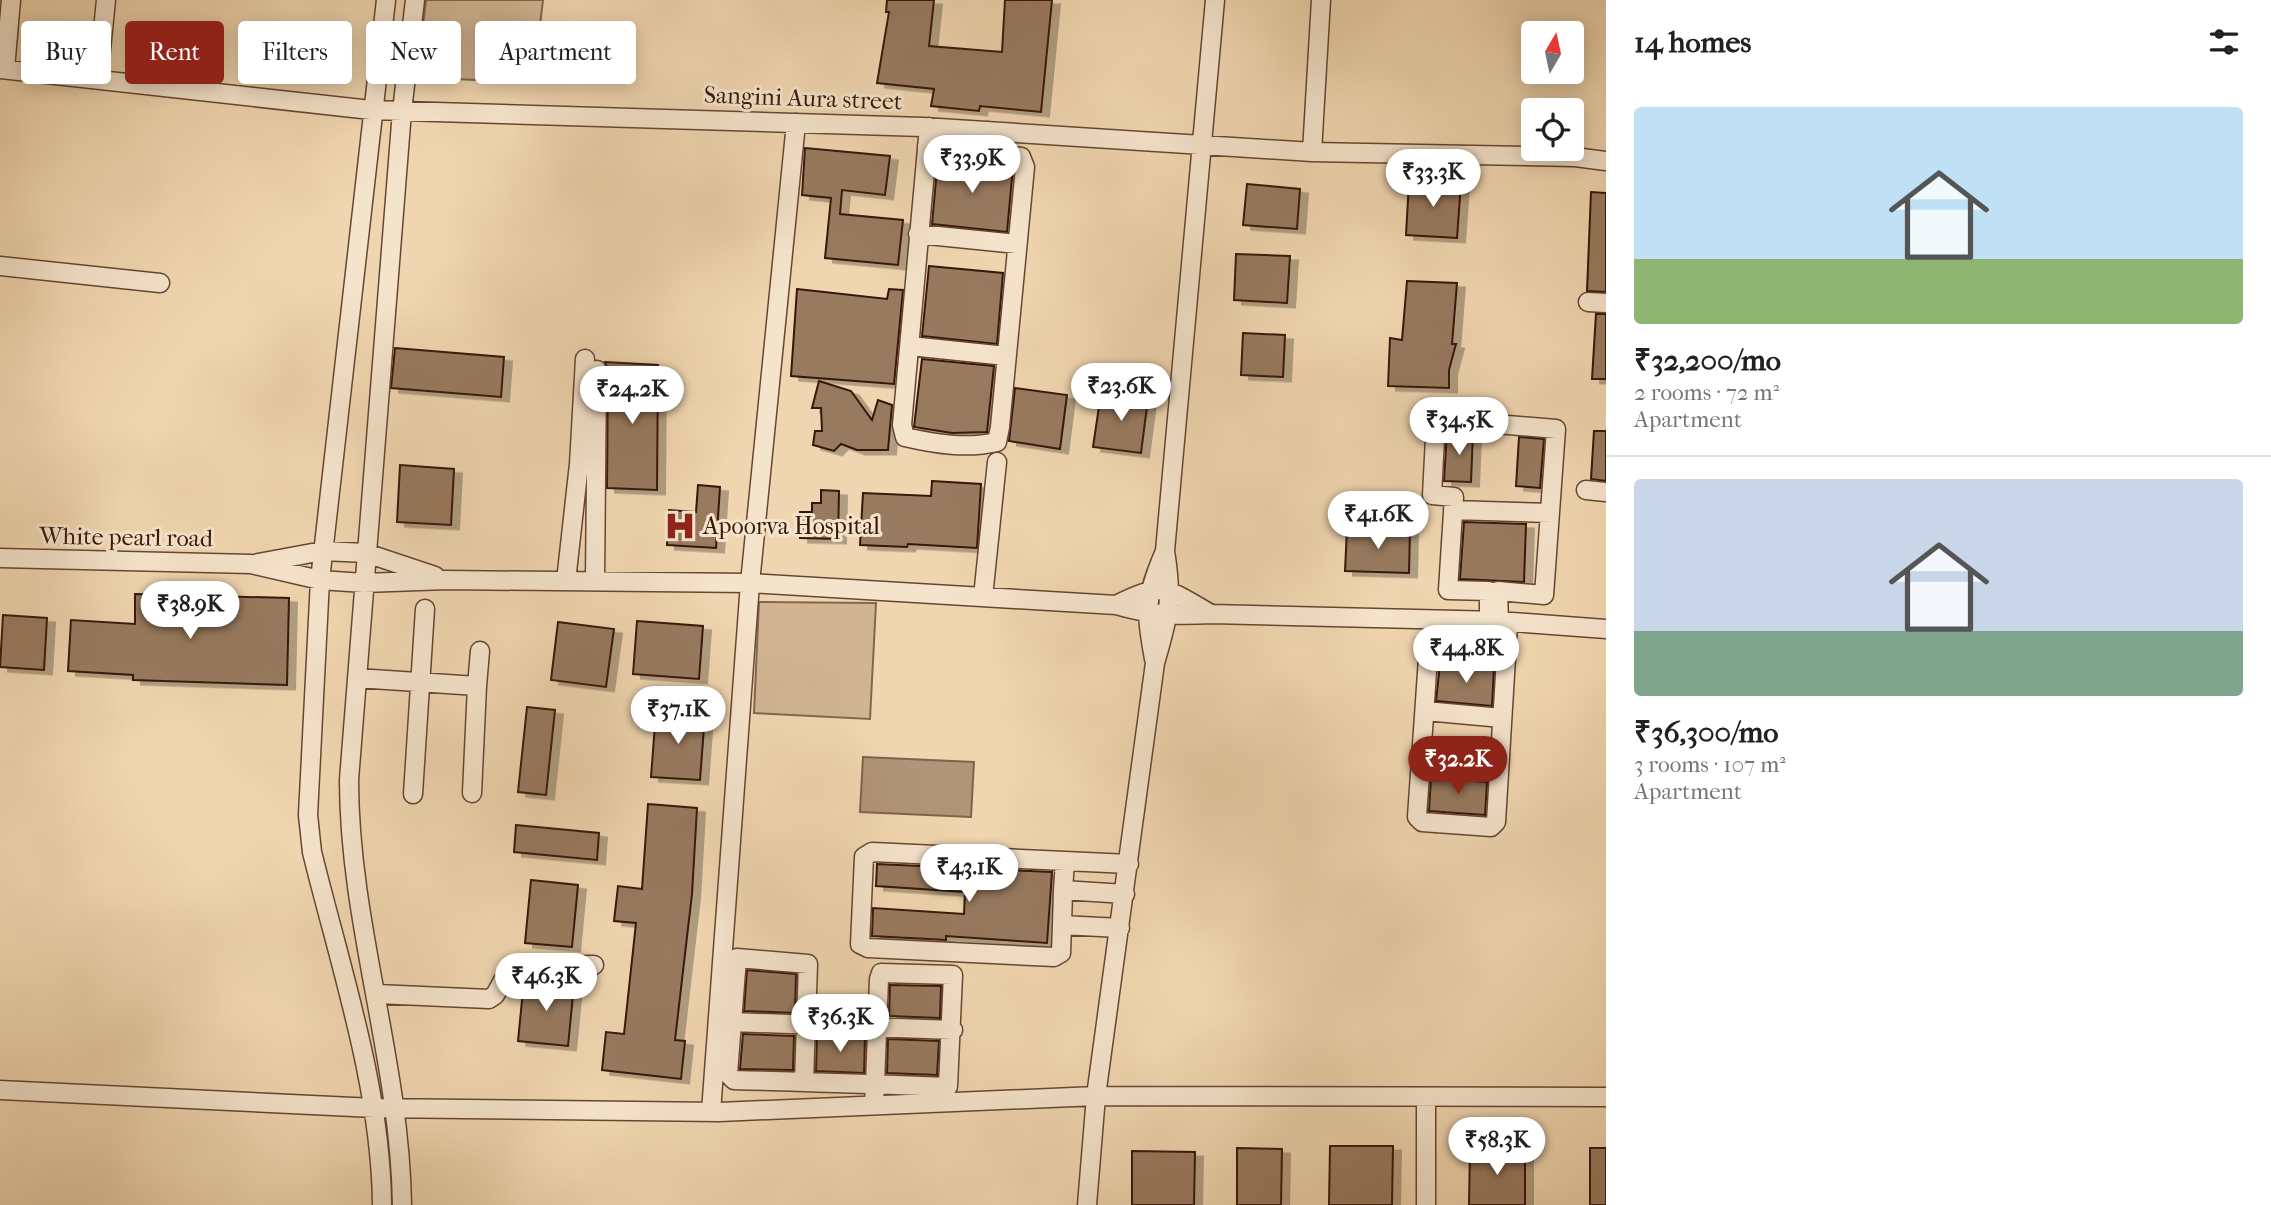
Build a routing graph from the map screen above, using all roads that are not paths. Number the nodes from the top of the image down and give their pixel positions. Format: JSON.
{"nodes":[{"id":1,"x":11,"y":0,"type":"edge"},
{"id":2,"x":106,"y":0,"type":"edge"},
{"id":3,"x":386,"y":0,"type":"edge"},
{"id":4,"x":415,"y":0,"type":"edge"},
{"id":5,"x":1215,"y":0,"type":"edge"},
{"id":6,"x":1321,"y":0,"type":"edge"},
{"id":7,"x":104,"y":21,"type":"edge"},
{"id":8,"x":3,"y":69,"type":"edge"},
{"id":9,"x":21,"y":71,"type":"edge"},
{"id":10,"x":111,"y":80,"type":"edge"},
{"id":11,"x":371,"y":110,"type":"junction"},
{"id":12,"x":402,"y":111,"type":"junction"},
{"id":13,"x":796,"y":123,"type":"junction"},
{"id":14,"x":929,"y":127,"type":"junction"},
{"id":15,"x":988,"y":131,"type":"junction"},
{"id":16,"x":1202,"y":144,"type":"junction"},
{"id":17,"x":927,"y":146,"type":"junction"},
{"id":18,"x":987,"y":152,"type":"junction"},
{"id":19,"x":1312,"y":152,"type":"junction"},
{"id":20,"x":1606,"y":161,"type":"edge"},
{"id":21,"x":918,"y":234,"type":"junction"},
{"id":22,"x":1017,"y":244,"type":"junction"},
{"id":23,"x":0,"y":266,"type":"edge"},
{"id":24,"x":160,"y":283,"type":"dead end"},
{"id":25,"x":910,"y":346,"type":"junction"},
{"id":26,"x":1006,"y":355,"type":"junction"},
{"id":27,"x":997,"y":462,"type":"dead end"},
{"id":28,"x":1586,"y":490,"type":"dead end"},
{"id":29,"x":1606,"y":492,"type":"edge"},
{"id":30,"x":1453,"y":510,"type":"junction"},
{"id":31,"x":1550,"y":513,"type":"junction"},
{"id":32,"x":323,"y":551,"type":"junction"},
{"id":33,"x":1165,"y":551,"type":"junction"},
{"id":34,"x":366,"y":553,"type":"junction"},
{"id":35,"x":0,"y":558,"type":"edge"},
{"id":36,"x":251,"y":564,"type":"junction"},
{"id":37,"x":320,"y":580,"type":"junction"},
{"id":38,"x":446,"y":580,"type":"junction"},
{"id":39,"x":566,"y":581,"type":"junction"},
{"id":40,"x":595,"y":582,"type":"junction"},
{"id":41,"x":364,"y":583,"type":"junction"},
{"id":42,"x":750,"y":583,"type":"junction"},
{"id":43,"x":1149,"y":589,"type":"junction"},
{"id":44,"x":1171,"y":592,"type":"junction"},
{"id":45,"x":983,"y":597,"type":"junction"},
{"id":46,"x":1116,"y":605,"type":"junction"},
{"id":47,"x":425,"y":609,"type":"dead end"},
{"id":48,"x":1146,"y":614,"type":"junction"},
{"id":49,"x":1212,"y":614,"type":"junction"},
{"id":50,"x":1496,"y":614,"type":"junction"},
{"id":51,"x":1169,"y":617,"type":"junction"},
{"id":52,"x":1606,"y":629,"type":"edge"},
{"id":53,"x":480,"y":651,"type":"dead end"},
{"id":54,"x":1506,"y":657,"type":"junction"},
{"id":55,"x":1155,"y":663,"type":"junction"},
{"id":56,"x":357,"y":678,"type":"junction"},
{"id":57,"x":419,"y":682,"type":"junction"},
{"id":58,"x":477,"y":686,"type":"junction"},
{"id":59,"x":1424,"y":711,"type":"junction"},
{"id":60,"x":1502,"y":718,"type":"junction"},
{"id":61,"x":1421,"y":766,"type":"junction"},
{"id":62,"x":1499,"y":771,"type":"junction"},
{"id":63,"x":472,"y":793,"type":"dead end"},
{"id":64,"x":413,"y":794,"type":"dead end"},
{"id":65,"x":1065,"y":861,"type":"junction"},
{"id":66,"x":1129,"y":864,"type":"junction"},
{"id":67,"x":1063,"y":890,"type":"junction"},
{"id":68,"x":1125,"y":894,"type":"junction"},
{"id":69,"x":1062,"y":925,"type":"junction"},
{"id":70,"x":1121,"y":928,"type":"junction"},
{"id":71,"x":594,"y":965,"type":"dead end"},
{"id":72,"x":377,"y":994,"type":"junction"},
{"id":73,"x":731,"y":1022,"type":"junction"},
{"id":74,"x":807,"y":1026,"type":"junction"},
{"id":75,"x":877,"y":1028,"type":"junction"},
{"id":76,"x":953,"y":1030,"type":"junction"},
{"id":77,"x":804,"y":1082,"type":"junction"},
{"id":78,"x":875,"y":1084,"type":"junction"},
{"id":79,"x":0,"y":1090,"type":"edge"},
{"id":80,"x":1096,"y":1096,"type":"junction"},
{"id":81,"x":1426,"y":1097,"type":"junction"},
{"id":82,"x":1606,"y":1097,"type":"edge"},
{"id":83,"x":874,"y":1105,"type":"junction"},
{"id":84,"x":374,"y":1108,"type":"junction"},
{"id":85,"x":397,"y":1108,"type":"junction"},
{"id":86,"x":711,"y":1112,"type":"junction"},
{"id":87,"x":382,"y":1205,"type":"edge"},
{"id":88,"x":402,"y":1205,"type":"edge"},
{"id":89,"x":1087,"y":1205,"type":"edge"},
{"id":90,"x":1426,"y":1205,"type":"edge"}],
"edges":[{"from":1,"to":8,"type":"street"},
{"from":2,"to":7,"type":"street"},
{"from":3,"to":11,"type":"street"},
{"from":4,"to":12,"type":"street"},
{"from":5,"to":16,"type":"street"},
{"from":6,"to":19,"type":"street"},
{"from":8,"to":9,"type":"street","name":"Sangini Aura street"},
{"from":10,"to":11,"type":"street","name":"Sangini Aura street"},
{"from":11,"to":12,"type":"street","name":"Sangini Aura street"},
{"from":11,"to":32,"type":"street"},
{"from":12,"to":13,"type":"street","name":"Sangini Aura street"},
{"from":12,"to":34,"type":"street"},
{"from":13,"to":14,"type":"street","name":"Sangini Aura street"},
{"from":13,"to":42,"type":"street"},
{"from":14,"to":15,"type":"street","name":"Sangini Aura street"},
{"from":14,"to":17,"type":"street"},
{"from":15,"to":16,"type":"street","name":"Sangini Aura street"},
{"from":15,"to":18,"type":"street"},
{"from":16,"to":19,"type":"street","name":"Sangini Aura street"},
{"from":16,"to":33,"type":"street"},
{"from":17,"to":18,"type":"street"},
{"from":17,"to":21,"type":"street"},
{"from":18,"to":22,"type":"street"},
{"from":19,"to":20,"type":"street","name":"Sangini Aura street"},
{"from":21,"to":22,"type":"street"},
{"from":21,"to":25,"type":"street"},
{"from":22,"to":26,"type":"street"},
{"from":23,"to":24,"type":"street"},
{"from":25,"to":26,"type":"street"},
{"from":25,"to":26,"type":"street"},
{"from":27,"to":45,"type":"street"},
{"from":28,"to":29,"type":"street"},
{"from":30,"to":31,"type":"street"},
{"from":30,"to":31,"type":"street"},
{"from":30,"to":50,"type":"street"},
{"from":31,"to":50,"type":"street"},
{"from":32,"to":34,"type":"street"},
{"from":32,"to":36,"type":"street"},
{"from":32,"to":37,"type":"street"},
{"from":33,"to":43,"type":"street"},
{"from":33,"to":44,"type":"street"},
{"from":34,"to":38,"type":"street"},
{"from":34,"to":41,"type":"street"},
{"from":35,"to":36,"type":"street","name":"White pearl road"},
{"from":36,"to":37,"type":"street"},
{"from":37,"to":41,"type":"street"},
{"from":37,"to":84,"type":"street"},
{"from":38,"to":39,"type":"street"},
{"from":38,"to":41,"type":"street"},
{"from":39,"to":40,"type":"street"},
{"from":39,"to":40,"type":"street"},
{"from":40,"to":42,"type":"street"},
{"from":41,"to":56,"type":"street"},
{"from":42,"to":45,"type":"street"},
{"from":42,"to":86,"type":"street"},
{"from":43,"to":44,"type":"street"},
{"from":43,"to":46,"type":"street"},
{"from":43,"to":48,"type":"street"},
{"from":44,"to":49,"type":"street"},
{"from":44,"to":51,"type":"street"},
{"from":45,"to":46,"type":"street"},
{"from":46,"to":48,"type":"street"},
{"from":47,"to":57,"type":"street"},
{"from":48,"to":51,"type":"street"},
{"from":48,"to":55,"type":"street"},
{"from":49,"to":50,"type":"street"},
{"from":49,"to":51,"type":"street"},
{"from":50,"to":52,"type":"street"},
{"from":50,"to":54,"type":"street"},
{"from":51,"to":55,"type":"street"},
{"from":53,"to":58,"type":"street"},
{"from":54,"to":59,"type":"street"},
{"from":54,"to":60,"type":"street"},
{"from":55,"to":66,"type":"street"},
{"from":56,"to":57,"type":"street"},
{"from":56,"to":72,"type":"street"},
{"from":57,"to":58,"type":"street"},
{"from":57,"to":64,"type":"street"},
{"from":58,"to":63,"type":"street"},
{"from":59,"to":60,"type":"street"},
{"from":59,"to":61,"type":"street"},
{"from":60,"to":62,"type":"street"},
{"from":61,"to":62,"type":"street"},
{"from":61,"to":62,"type":"street"},
{"from":65,"to":66,"type":"street"},
{"from":65,"to":67,"type":"street"},
{"from":65,"to":69,"type":"street"},
{"from":66,"to":68,"type":"street"},
{"from":67,"to":68,"type":"street"},
{"from":67,"to":69,"type":"street"},
{"from":68,"to":70,"type":"street"},
{"from":69,"to":70,"type":"street"},
{"from":70,"to":80,"type":"street"},
{"from":71,"to":72,"type":"street"},
{"from":72,"to":85,"type":"street"},
{"from":73,"to":74,"type":"street"},
{"from":73,"to":74,"type":"street"},
{"from":73,"to":77,"type":"street"},
{"from":74,"to":75,"type":"street"},
{"from":74,"to":77,"type":"street"},
{"from":75,"to":76,"type":"street"},
{"from":75,"to":76,"type":"street"},
{"from":75,"to":78,"type":"street"},
{"from":76,"to":78,"type":"street"},
{"from":77,"to":78,"type":"street"},
{"from":78,"to":83,"type":"street"},
{"from":79,"to":84,"type":"street"},
{"from":80,"to":81,"type":"street"},
{"from":80,"to":83,"type":"street"},
{"from":80,"to":89,"type":"street"},
{"from":81,"to":82,"type":"street"},
{"from":81,"to":90,"type":"street"},
{"from":83,"to":86,"type":"street"},
{"from":84,"to":85,"type":"street"},
{"from":84,"to":87,"type":"street"},
{"from":85,"to":86,"type":"street"},
{"from":85,"to":88,"type":"street"}]}
